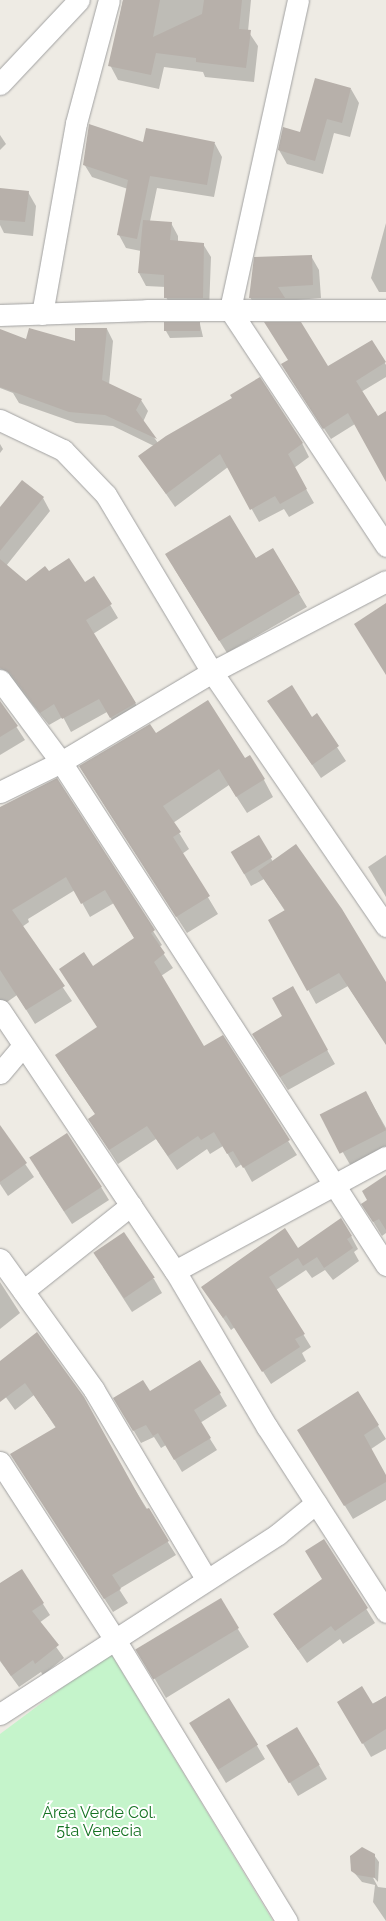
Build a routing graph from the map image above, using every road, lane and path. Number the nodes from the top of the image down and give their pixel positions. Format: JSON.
{"nodes":[{"id":1,"x":79,"y":0,"type":"edge"},
{"id":2,"x":109,"y":0,"type":"edge"},
{"id":3,"x":298,"y":0,"type":"edge"},
{"id":4,"x":0,"y":84,"type":"edge"},
{"id":5,"x":230,"y":310,"type":"junction"},
{"id":6,"x":386,"y":310,"type":"edge"},
{"id":7,"x":42,"y":314,"type":"junction"},
{"id":8,"x":0,"y":315,"type":"edge"},
{"id":9,"x":0,"y":420,"type":"edge"},
{"id":10,"x":386,"y":546,"type":"edge"},
{"id":11,"x":386,"y":581,"type":"edge"},
{"id":12,"x":212,"y":672,"type":"junction"},
{"id":13,"x":0,"y":680,"type":"edge"},
{"id":14,"x":61,"y":762,"type":"junction"},
{"id":15,"x":0,"y":792,"type":"edge"},
{"id":16,"x":386,"y":926,"type":"edge"},
{"id":17,"x":0,"y":1010,"type":"edge"},
{"id":18,"x":22,"y":1046,"type":"junction"},
{"id":19,"x":0,"y":1073,"type":"edge"},
{"id":20,"x":386,"y":1157,"type":"edge"},
{"id":21,"x":337,"y":1185,"type":"junction"},
{"id":22,"x":130,"y":1205,"type":"junction"},
{"id":23,"x":0,"y":1259,"type":"edge"},
{"id":24,"x":386,"y":1265,"type":"edge"},
{"id":25,"x":175,"y":1271,"type":"junction"},
{"id":26,"x":23,"y":1291,"type":"junction"},
{"id":27,"x":0,"y":1462,"type":"edge"},
{"id":28,"x":316,"y":1503,"type":"junction"},
{"id":29,"x":206,"y":1578,"type":"junction"},
{"id":30,"x":386,"y":1612,"type":"edge"},
{"id":31,"x":114,"y":1638,"type":"junction"},
{"id":32,"x":0,"y":1714,"type":"edge"},
{"id":33,"x":287,"y":1921,"type":"edge"}],
"edges":[{"from":1,"to":4,"type":"street"},
{"from":2,"to":7,"type":"street"},
{"from":3,"to":5,"type":"street"},
{"from":5,"to":6,"type":"street"},
{"from":5,"to":7,"type":"street"},
{"from":5,"to":10,"type":"street"},
{"from":7,"to":8,"type":"street"},
{"from":9,"to":12,"type":"street"},
{"from":11,"to":12,"type":"street"},
{"from":12,"to":14,"type":"street"},
{"from":12,"to":16,"type":"street"},
{"from":13,"to":14,"type":"street"},
{"from":14,"to":15,"type":"street"},
{"from":14,"to":21,"type":"street"},
{"from":17,"to":18,"type":"street"},
{"from":18,"to":19,"type":"street"},
{"from":18,"to":22,"type":"street"},
{"from":20,"to":21,"type":"street"},
{"from":21,"to":24,"type":"street"},
{"from":21,"to":25,"type":"street"},
{"from":22,"to":25,"type":"street"},
{"from":22,"to":26,"type":"street"},
{"from":23,"to":26,"type":"street"},
{"from":25,"to":28,"type":"street"},
{"from":26,"to":29,"type":"street"},
{"from":27,"to":31,"type":"street"},
{"from":28,"to":29,"type":"street"},
{"from":28,"to":30,"type":"street"},
{"from":29,"to":31,"type":"street"},
{"from":31,"to":32,"type":"street"},
{"from":31,"to":33,"type":"street"}]}
